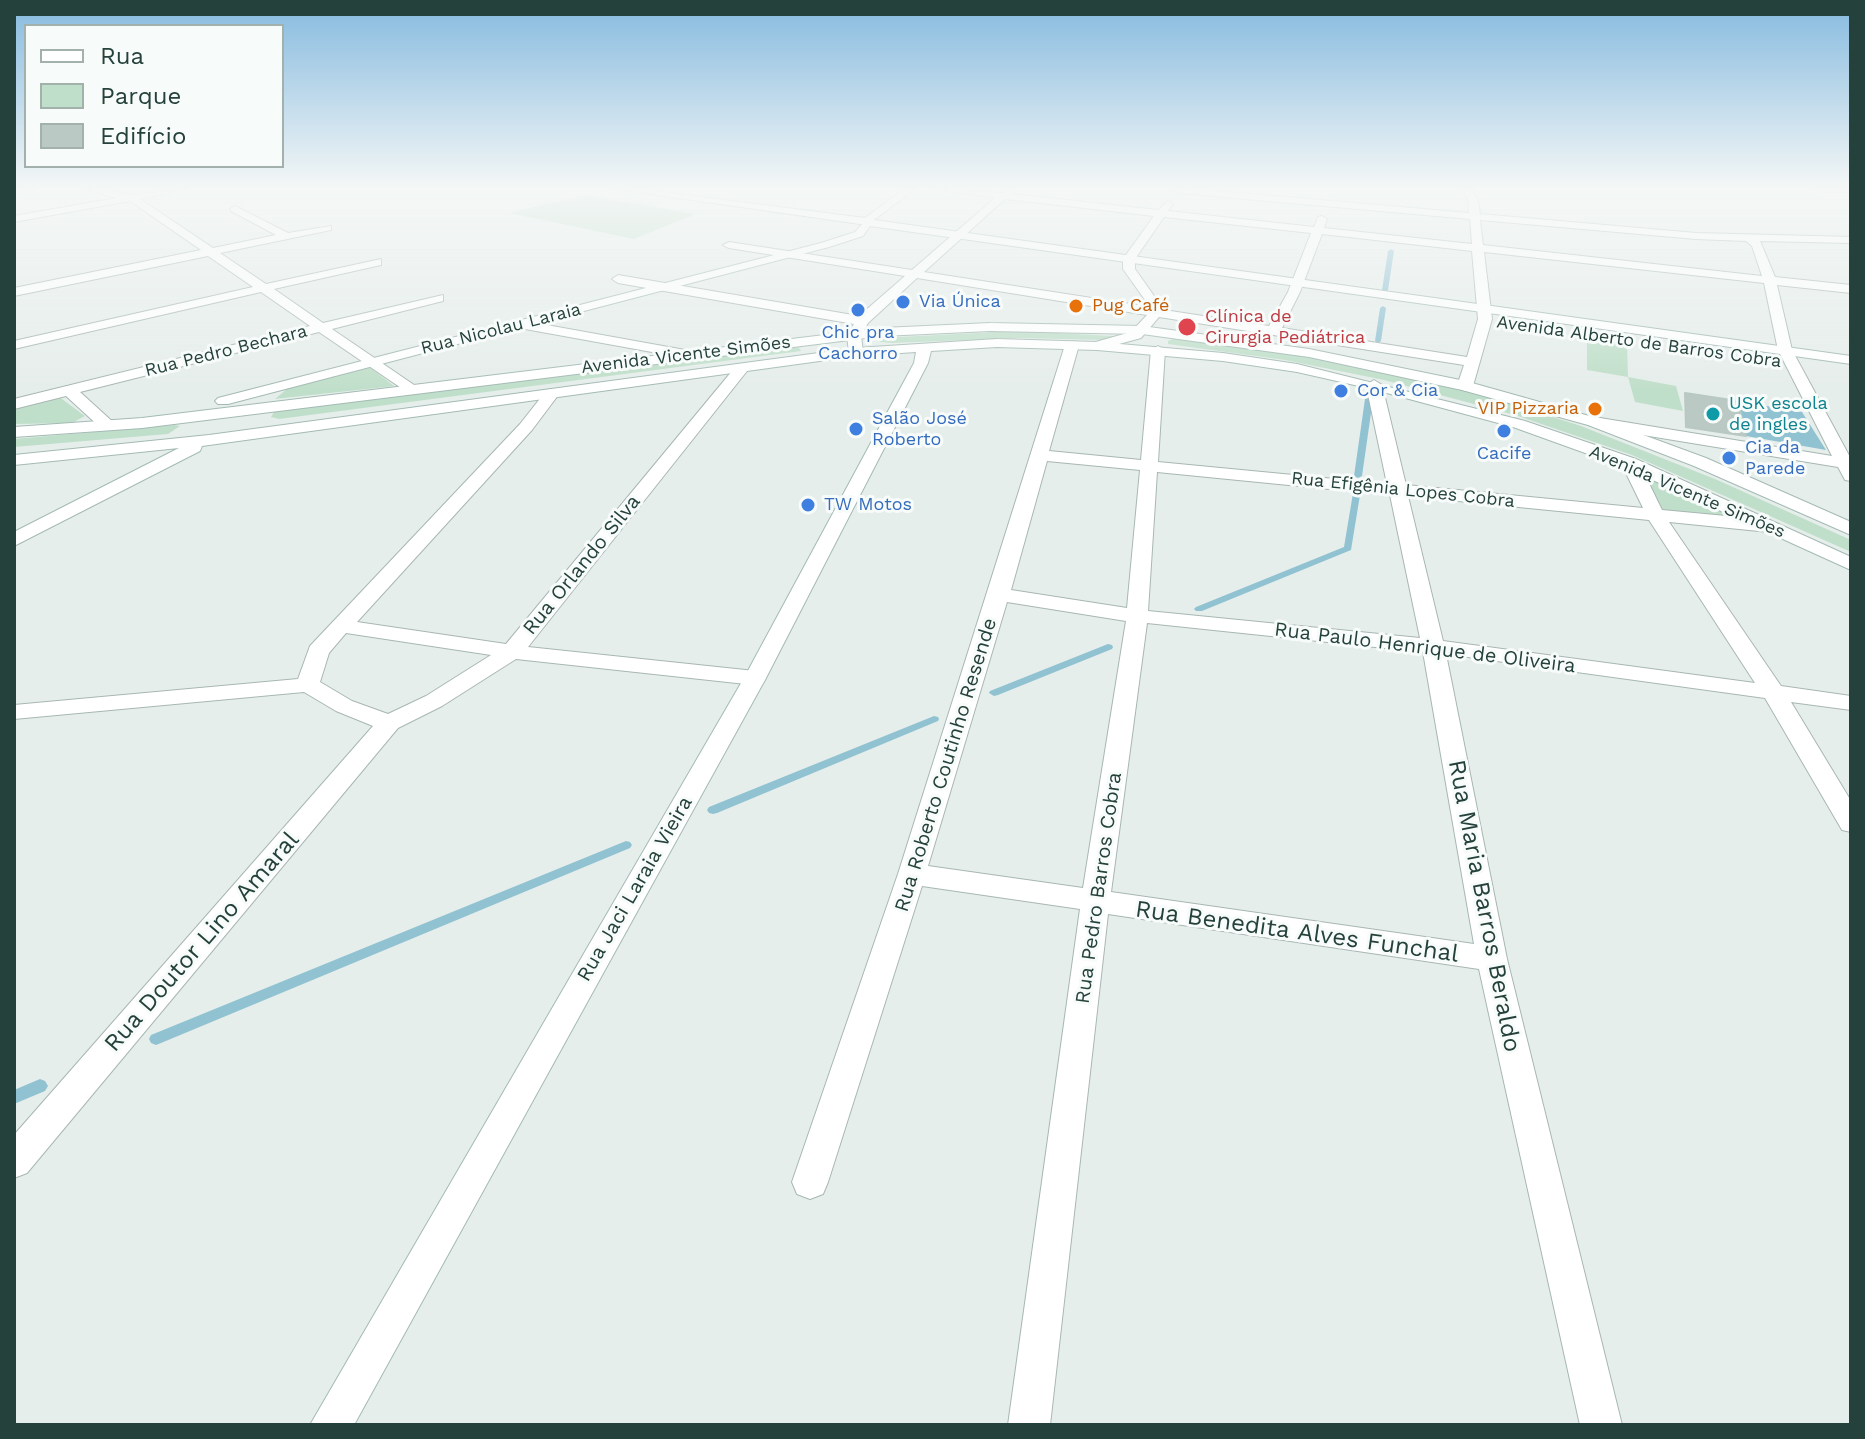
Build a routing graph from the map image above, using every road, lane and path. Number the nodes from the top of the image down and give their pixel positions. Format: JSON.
{"nodes":[{"id":1,"x":191,"y":256,"type":"edge"},
{"id":2,"x":217,"y":256,"type":"edge"},
{"id":3,"x":780,"y":256,"type":"edge"},
{"id":4,"x":801,"y":256,"type":"edge"},
{"id":5,"x":933,"y":256,"type":"edge"},
{"id":6,"x":1076,"y":256,"type":"edge"},
{"id":7,"x":1134,"y":256,"type":"edge"},
{"id":8,"x":1308,"y":256,"type":"edge"},
{"id":9,"x":1477,"y":256,"type":"edge"},
{"id":10,"x":1551,"y":256,"type":"edge"},
{"id":11,"x":1759,"y":256,"type":"edge"},
{"id":12,"x":377,"y":262,"type":"dead end"},
{"id":13,"x":1129,"y":264,"type":"junction"},
{"id":14,"x":913,"y":274,"type":"junction"},
{"id":15,"x":618,"y":279,"type":"dead end"},
{"id":16,"x":1770,"y":280,"type":"junction"},
{"id":17,"x":662,"y":287,"type":"junction"},
{"id":18,"x":1296,"y":287,"type":"junction"},
{"id":19,"x":264,"y":288,"type":"junction"},
{"id":20,"x":1851,"y":289,"type":"edge"},
{"id":21,"x":14,"y":292,"type":"edge"},
{"id":22,"x":438,"y":298,"type":"dead end"},
{"id":23,"x":1158,"y":310,"type":"junction"},
{"id":24,"x":1484,"y":313,"type":"junction"},
{"id":25,"x":519,"y":324,"type":"junction"},
{"id":26,"x":321,"y":327,"type":"junction"},
{"id":27,"x":858,"y":328,"type":"junction"},
{"id":28,"x":1274,"y":330,"type":"junction"},
{"id":29,"x":1150,"y":340,"type":"junction"},
{"id":30,"x":14,"y":345,"type":"edge"},
{"id":31,"x":925,"y":346,"type":"junction"},
{"id":32,"x":1085,"y":346,"type":"junction"},
{"id":33,"x":856,"y":352,"type":"junction"},
{"id":34,"x":685,"y":354,"type":"junction"},
{"id":35,"x":1789,"y":357,"type":"junction"},
{"id":36,"x":1851,"y":360,"type":"edge"},
{"id":37,"x":372,"y":362,"type":"junction"},
{"id":38,"x":1472,"y":362,"type":"junction"},
{"id":39,"x":742,"y":368,"type":"junction"},
{"id":40,"x":1851,"y":373,"type":"edge"},
{"id":41,"x":1374,"y":385,"type":"junction"},
{"id":42,"x":1465,"y":386,"type":"junction"},
{"id":43,"x":412,"y":389,"type":"junction"},
{"id":44,"x":69,"y":390,"type":"junction"},
{"id":45,"x":258,"y":391,"type":"junction"},
{"id":46,"x":551,"y":394,"type":"junction"},
{"id":47,"x":14,"y":404,"type":"edge"},
{"id":48,"x":233,"y":412,"type":"junction"},
{"id":49,"x":1594,"y":422,"type":"junction"},
{"id":50,"x":142,"y":423,"type":"junction"},
{"id":51,"x":108,"y":426,"type":"junction"},
{"id":52,"x":14,"y":432,"type":"edge"},
{"id":53,"x":209,"y":440,"type":"junction"},
{"id":54,"x":1037,"y":455,"type":"junction"},
{"id":55,"x":14,"y":460,"type":"edge"},
{"id":56,"x":1630,"y":463,"type":"junction"},
{"id":57,"x":1150,"y":464,"type":"junction"},
{"id":58,"x":1849,"y":468,"type":"edge"},
{"id":59,"x":1398,"y":489,"type":"junction"},
{"id":60,"x":1655,"y":515,"type":"junction"},
{"id":61,"x":1769,"y":526,"type":"junction"},
{"id":62,"x":1851,"y":529,"type":"edge"},
{"id":63,"x":14,"y":540,"type":"edge"},
{"id":64,"x":1851,"y":564,"type":"edge"},
{"id":65,"x":999,"y":594,"type":"junction"},
{"id":66,"x":1137,"y":616,"type":"junction"},
{"id":67,"x":341,"y":626,"type":"junction"},
{"id":68,"x":1433,"y":646,"type":"junction"},
{"id":69,"x":512,"y":652,"type":"junction"},
{"id":70,"x":755,"y":678,"type":"junction"},
{"id":71,"x":308,"y":685,"type":"junction"},
{"id":72,"x":1775,"y":695,"type":"junction"},
{"id":73,"x":1851,"y":703,"type":"edge"},
{"id":74,"x":14,"y":712,"type":"edge"},
{"id":75,"x":389,"y":723,"type":"junction"},
{"id":76,"x":1851,"y":823,"type":"edge"},
{"id":77,"x":912,"y":874,"type":"junction"},
{"id":78,"x":1095,"y":903,"type":"junction"},
{"id":79,"x":1492,"y":959,"type":"junction"},
{"id":80,"x":14,"y":1161,"type":"edge"},
{"id":81,"x":810,"y":1182,"type":"dead end"},
{"id":82,"x":331,"y":1425,"type":"edge"},
{"id":83,"x":1029,"y":1425,"type":"edge"},
{"id":84,"x":1601,"y":1425,"type":"edge"}],
"edges":[{"from":1,"to":21,"type":"street"},
{"from":2,"to":19,"type":"street"},
{"from":3,"to":17,"type":"street","name":"Rua Nicolau Laraia"},
{"from":4,"to":14,"type":"street"},
{"from":5,"to":14,"type":"street"},
{"from":6,"to":13,"type":"street","name":"Avenida Alberto de Barros Cobra"},
{"from":7,"to":13,"type":"street"},
{"from":8,"to":18,"type":"street"},
{"from":9,"to":24,"type":"street"},
{"from":10,"to":16,"type":"street"},
{"from":11,"to":16,"type":"street"},
{"from":12,"to":19,"type":"street"},
{"from":13,"to":18,"type":"street","name":"Avenida Alberto de Barros Cobra"},
{"from":13,"to":23,"type":"street"},
{"from":14,"to":23,"type":"street"},
{"from":14,"to":27,"type":"street"},
{"from":15,"to":17,"type":"street"},
{"from":16,"to":20,"type":"street"},
{"from":16,"to":35,"type":"street"},
{"from":17,"to":25,"type":"street","name":"Rua Nicolau Laraia"},
{"from":17,"to":27,"type":"street"},
{"from":18,"to":24,"type":"street","name":"Avenida Alberto de Barros Cobra"},
{"from":18,"to":28,"type":"street"},
{"from":19,"to":26,"type":"street"},
{"from":19,"to":30,"type":"street"},
{"from":22,"to":26,"type":"street","name":"Rua Pedro Bechara"},
{"from":23,"to":28,"type":"street"},
{"from":23,"to":29,"type":"street"},
{"from":24,"to":35,"type":"street","name":"Avenida Alberto de Barros Cobra"},
{"from":24,"to":38,"type":"street"},
{"from":25,"to":34,"type":"street"},
{"from":25,"to":37,"type":"street","name":"Rua Nicolau Laraia"},
{"from":26,"to":37,"type":"street"},
{"from":26,"to":44,"type":"street","name":"Rua Pedro Bechara"},
{"from":27,"to":29,"type":"street","name":"Avenida Vicente Simões"},
{"from":27,"to":33,"type":"street"},
{"from":27,"to":34,"type":"street","name":"Avenida Vicente Simões"},
{"from":28,"to":38,"type":"street"},
{"from":29,"to":32,"type":"street","name":"Avenida Vicente Simões"},
{"from":29,"to":32,"type":"street","name":"Avenida Vicente Simões"},
{"from":29,"to":41,"type":"street","name":"Avenida Vicente Simões"},
{"from":29,"to":42,"type":"street","name":"Avenida Vicente Simões"},
{"from":29,"to":57,"type":"street","name":"Rua Pedro Barros Cobra"},
{"from":31,"to":32,"type":"street","name":"Avenida Vicente Simões"},
{"from":31,"to":33,"type":"street","name":"Avenida Vicente Simões"},
{"from":31,"to":70,"type":"street","name":"Rua Jaci Laraia Vieira"},
{"from":32,"to":54,"type":"street","name":"Rua Roberto Coutinho Resende"},
{"from":33,"to":39,"type":"street","name":"Avenida Vicente Simões"},
{"from":34,"to":43,"type":"street","name":"Avenida Vicente Simões"},
{"from":35,"to":36,"type":"street","name":"Avenida Alberto de Barros Cobra"},
{"from":35,"to":40,"type":"street","name":"Avenida Alberto de Barros Cobra"},
{"from":35,"to":58,"type":"street"},
{"from":37,"to":43,"type":"street"},
{"from":37,"to":45,"type":"street","name":"Rua Nicolau Laraia"},
{"from":38,"to":42,"type":"street"},
{"from":39,"to":46,"type":"street","name":"Avenida Vicente Simões"},
{"from":39,"to":69,"type":"street","name":"Rua Orlando Silva"},
{"from":41,"to":56,"type":"street","name":"Avenida Vicente Simões"},
{"from":41,"to":59,"type":"street","name":"Rua Maria Barros Beraldo"},
{"from":42,"to":49,"type":"street","name":"Avenida Vicente Simões"},
{"from":43,"to":48,"type":"street","name":"Avenida Vicente Simões"},
{"from":44,"to":47,"type":"street","name":"Rua Pedro Bechara"},
{"from":44,"to":51,"type":"street"},
{"from":45,"to":48,"type":"street","name":"Rua Nicolau Laraia"},
{"from":45,"to":50,"type":"street"},
{"from":46,"to":53,"type":"street","name":"Avenida Vicente Simões"},
{"from":46,"to":67,"type":"street"},
{"from":48,"to":50,"type":"street","name":"Avenida Vicente Simões"},
{"from":48,"to":53,"type":"street"},
{"from":49,"to":58,"type":"street"},
{"from":49,"to":62,"type":"street","name":"Avenida Vicente Simões"},
{"from":50,"to":51,"type":"street","name":"Avenida Vicente Simões"},
{"from":51,"to":52,"type":"street","name":"Avenida Vicente Simões"},
{"from":53,"to":55,"type":"street","name":"Avenida Vicente Simões"},
{"from":53,"to":63,"type":"street"},
{"from":54,"to":57,"type":"street","name":"Rua Efigênia Lopes Cobra"},
{"from":54,"to":65,"type":"street","name":"Rua Roberto Coutinho Resende"},
{"from":56,"to":60,"type":"street"},
{"from":56,"to":61,"type":"street","name":"Avenida Vicente Simões"},
{"from":57,"to":59,"type":"street","name":"Rua Efigênia Lopes Cobra"},
{"from":57,"to":66,"type":"street","name":"Rua Pedro Barros Cobra"},
{"from":59,"to":60,"type":"street","name":"Rua Efigênia Lopes Cobra"},
{"from":59,"to":68,"type":"street","name":"Rua Maria Barros Beraldo"},
{"from":60,"to":61,"type":"street","name":"Rua Efigênia Lopes Cobra"},
{"from":60,"to":72,"type":"street"},
{"from":61,"to":64,"type":"street","name":"Avenida Vicente Simões"},
{"from":65,"to":66,"type":"street","name":"Rua Paulo Henrique de Oliveira"},
{"from":65,"to":77,"type":"street","name":"Rua Roberto Coutinho Resende"},
{"from":66,"to":68,"type":"street","name":"Rua Paulo Henrique de Oliveira"},
{"from":66,"to":78,"type":"street","name":"Rua Pedro Barros Cobra"},
{"from":67,"to":69,"type":"street"},
{"from":67,"to":71,"type":"street"},
{"from":68,"to":72,"type":"street","name":"Rua Paulo Henrique de Oliveira"},
{"from":68,"to":79,"type":"street","name":"Rua Maria Barros Beraldo"},
{"from":69,"to":70,"type":"street"},
{"from":69,"to":75,"type":"street","name":"Rua Orlando Silva"},
{"from":70,"to":82,"type":"street","name":"Rua Jaci Laraia Vieira"},
{"from":71,"to":74,"type":"street"},
{"from":71,"to":75,"type":"street"},
{"from":72,"to":73,"type":"street","name":"Rua Paulo Henrique de Oliveira"},
{"from":72,"to":76,"type":"street"},
{"from":75,"to":80,"type":"street","name":"Rua Doutor Lino Amaral"},
{"from":77,"to":78,"type":"street","name":"Rua Benedita Alves Funchal"},
{"from":77,"to":81,"type":"street","name":"Rua Roberto Coutinho Resende"},
{"from":78,"to":79,"type":"street","name":"Rua Benedita Alves Funchal"},
{"from":78,"to":83,"type":"street","name":"Rua Pedro Barros Cobra"},
{"from":79,"to":84,"type":"street","name":"Rua Maria Barros Beraldo"}]}
